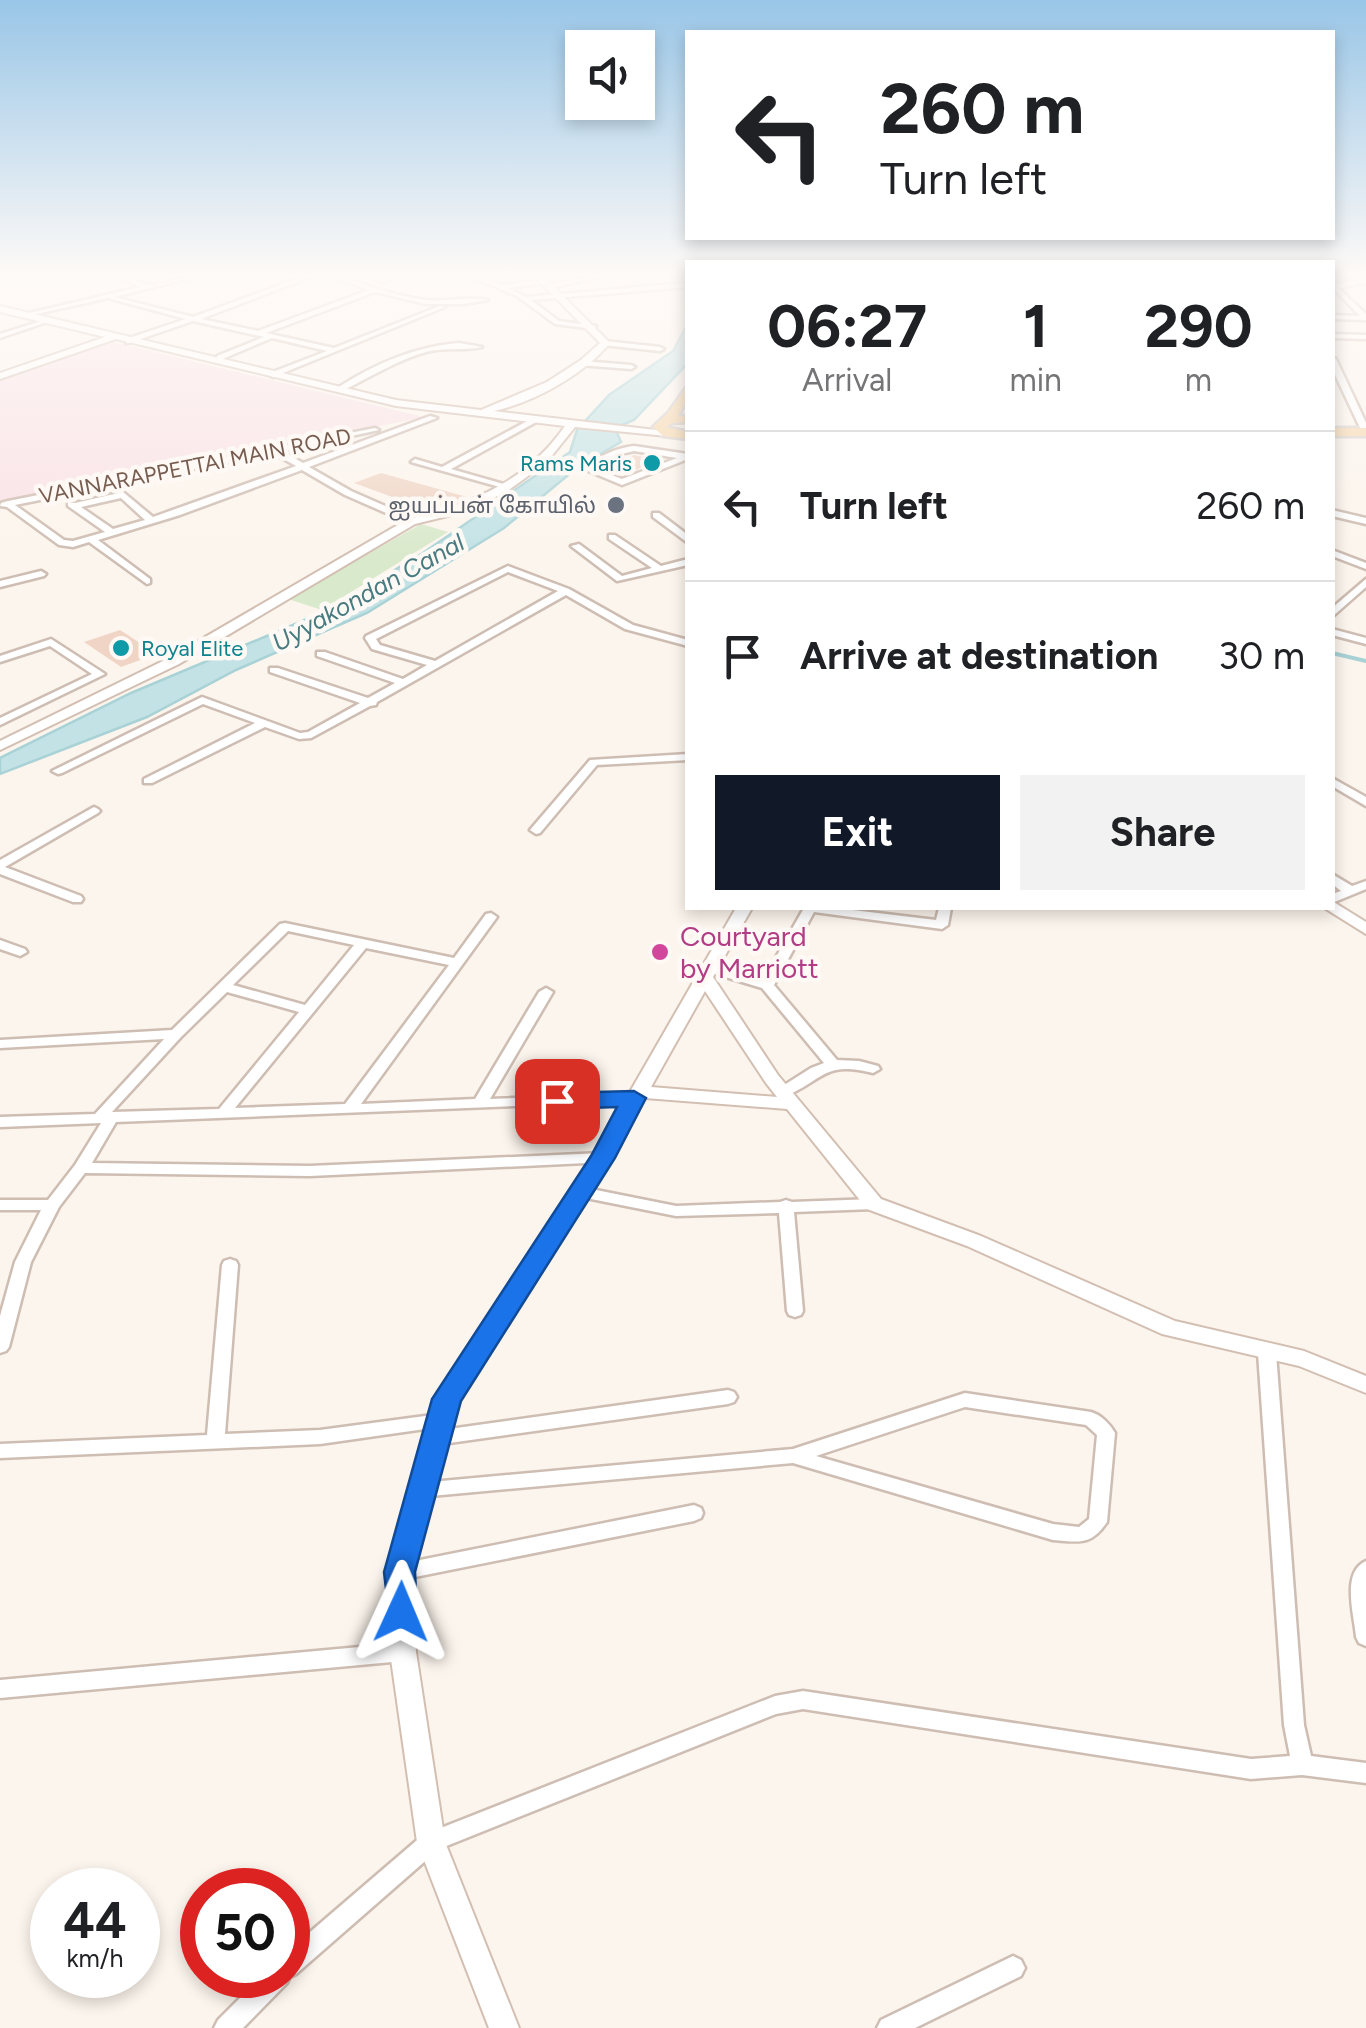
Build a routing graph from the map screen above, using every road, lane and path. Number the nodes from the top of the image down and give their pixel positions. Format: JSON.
{"nodes":[{"id":1,"x":262,"y":371,"type":"edge"},
{"id":2,"x":264,"y":371,"type":"edge"},
{"id":3,"x":284,"y":371,"type":"edge"},
{"id":4,"x":378,"y":371,"type":"edge"},
{"id":5,"x":567,"y":371,"type":"edge"},
{"id":6,"x":1337,"y":371,"type":"edge"},
{"id":7,"x":276,"y":374,"type":"junction"},
{"id":8,"x":342,"y":387,"type":"junction"},
{"id":9,"x":685,"y":393,"type":"edge"},
{"id":10,"x":526,"y":395,"type":"junction"},
{"id":11,"x":1354,"y":407,"type":"junction"},
{"id":12,"x":1366,"y":408,"type":"edge"},
{"id":13,"x":448,"y":410,"type":"junction"},
{"id":14,"x":485,"y":410,"type":"junction"},
{"id":15,"x":550,"y":417,"type":"junction"},
{"id":16,"x":433,"y":418,"type":"junction"},
{"id":17,"x":685,"y":419,"type":"edge"},
{"id":18,"x":534,"y":421,"type":"junction"},
{"id":19,"x":573,"y":423,"type":"junction"},
{"id":20,"x":662,"y":424,"type":"junction"},
{"id":21,"x":626,"y":429,"type":"junction"},
{"id":22,"x":1335,"y":434,"type":"edge"},
{"id":23,"x":1366,"y":434,"type":"edge"},
{"id":24,"x":683,"y":437,"type":"edge"},
{"id":25,"x":276,"y":451,"type":"junction"},
{"id":26,"x":685,"y":456,"type":"edge"},
{"id":27,"x":685,"y":456,"type":"edge"},
{"id":28,"x":415,"y":462,"type":"dead end"},
{"id":29,"x":297,"y":466,"type":"junction"},
{"id":30,"x":443,"y":470,"type":"junction"},
{"id":31,"x":504,"y":487,"type":"junction"},
{"id":32,"x":59,"y":494,"type":"junction"},
{"id":33,"x":4,"y":505,"type":"edge"},
{"id":34,"x":74,"y":506,"type":"junction"},
{"id":35,"x":1335,"y":514,"type":"edge"},
{"id":36,"x":656,"y":515,"type":"dead end"},
{"id":37,"x":152,"y":520,"type":"junction"},
{"id":38,"x":412,"y":521,"type":"junction"},
{"id":39,"x":1366,"y":522,"type":"edge"},
{"id":40,"x":110,"y":532,"type":"junction"},
{"id":41,"x":612,"y":537,"type":"dead end"},
{"id":42,"x":685,"y":538,"type":"edge"},
{"id":43,"x":90,"y":539,"type":"junction"},
{"id":44,"x":576,"y":546,"type":"dead end"},
{"id":45,"x":1335,"y":554,"type":"edge"},
{"id":46,"x":685,"y":563,"type":"edge"},
{"id":47,"x":1366,"y":566,"type":"edge"},
{"id":48,"x":659,"y":569,"type":"junction"},
{"id":49,"x":41,"y":574,"type":"dead end"},
{"id":50,"x":146,"y":581,"type":"dead end"},
{"id":51,"x":1366,"y":582,"type":"edge"},
{"id":52,"x":0,"y":584,"type":"edge"},
{"id":53,"x":566,"y":592,"type":"junction"},
{"id":54,"x":1335,"y":611,"type":"edge"},
{"id":55,"x":1335,"y":633,"type":"edge"},
{"id":56,"x":1366,"y":640,"type":"edge"},
{"id":57,"x":42,"y":642,"type":"joint"},
{"id":58,"x":685,"y":642,"type":"edge"},
{"id":59,"x":321,"y":654,"type":"dead end"},
{"id":60,"x":0,"y":659,"type":"edge"},
{"id":61,"x":436,"y":664,"type":"junction"},
{"id":62,"x":274,"y":670,"type":"dead end"},
{"id":63,"x":405,"y":683,"type":"junction"},
{"id":64,"x":372,"y":704,"type":"junction"},
{"id":65,"x":0,"y":722,"type":"edge"},
{"id":66,"x":264,"y":723,"type":"junction"},
{"id":67,"x":0,"y":746,"type":"edge"},
{"id":68,"x":685,"y":757,"type":"edge"},
{"id":69,"x":58,"y":770,"type":"dead end"},
{"id":70,"x":148,"y":781,"type":"dead end"},
{"id":71,"x":1335,"y":782,"type":"edge"},
{"id":72,"x":1366,"y":802,"type":"edge"},
{"id":73,"x":94,"y":810,"type":"dead end"},
{"id":74,"x":536,"y":830,"type":"dead end"},
{"id":75,"x":0,"y":868,"type":"edge"},
{"id":76,"x":1335,"y":880,"type":"edge"},
{"id":77,"x":1366,"y":885,"type":"edge"},
{"id":78,"x":1351,"y":892,"type":"junction"},
{"id":79,"x":77,"y":899,"type":"dead end"},
{"id":80,"x":1335,"y":901,"type":"edge"},
{"id":81,"x":1335,"y":905,"type":"edge"},
{"id":82,"x":743,"y":910,"type":"edge"},
{"id":83,"x":809,"y":910,"type":"edge"},
{"id":84,"x":825,"y":910,"type":"edge"},
{"id":85,"x":945,"y":910,"type":"edge"},
{"id":86,"x":491,"y":917,"type":"dead end"},
{"id":87,"x":1366,"y":929,"type":"edge"},
{"id":88,"x":0,"y":944,"type":"edge"},
{"id":89,"x":361,"y":946,"type":"junction"},
{"id":90,"x":20,"y":952,"type":"dead end"},
{"id":91,"x":458,"y":963,"type":"junction"},
{"id":92,"x":708,"y":973,"type":"junction"},
{"id":93,"x":767,"y":986,"type":"junction"},
{"id":94,"x":224,"y":987,"type":"junction"},
{"id":95,"x":546,"y":992,"type":"dead end"},
{"id":96,"x":309,"y":1010,"type":"junction"},
{"id":97,"x":176,"y":1034,"type":"junction"},
{"id":98,"x":0,"y":1044,"type":"edge"},
{"id":99,"x":832,"y":1062,"type":"junction"},
{"id":100,"x":874,"y":1068,"type":"dead end"},
{"id":101,"x":635,"y":1095,"type":"junction"},
{"id":102,"x":788,"y":1098,"type":"junction"},
{"id":103,"x":480,"y":1104,"type":"junction"},
{"id":104,"x":351,"y":1107,"type":"junction"},
{"id":105,"x":224,"y":1112,"type":"junction"},
{"id":106,"x":106,"y":1117,"type":"junction"},
{"id":107,"x":0,"y":1122,"type":"edge"},
{"id":108,"x":602,"y":1158,"type":"junction"},
{"id":109,"x":82,"y":1168,"type":"junction"},
{"id":110,"x":581,"y":1192,"type":"junction"},
{"id":111,"x":874,"y":1204,"type":"junction"},
{"id":112,"x":0,"y":1205,"type":"edge"},
{"id":113,"x":52,"y":1205,"type":"junction"},
{"id":114,"x":786,"y":1205,"type":"junction"},
{"id":115,"x":230,"y":1265,"type":"dead end"},
{"id":116,"x":795,"y":1311,"type":"dead end"},
{"id":117,"x":1,"y":1336,"type":"edge"},
{"id":118,"x":1267,"y":1352,"type":"junction"},
{"id":119,"x":1366,"y":1386,"type":"edge"},
{"id":120,"x":728,"y":1397,"type":"dead end"},
{"id":121,"x":438,"y":1430,"type":"junction"},
{"id":122,"x":214,"y":1442,"type":"junction"},
{"id":123,"x":0,"y":1451,"type":"edge"},
{"id":124,"x":793,"y":1456,"type":"junction"},
{"id":125,"x":420,"y":1490,"type":"junction"},
{"id":126,"x":694,"y":1514,"type":"dead end"},
{"id":127,"x":1366,"y":1569,"type":"edge"},
{"id":128,"x":400,"y":1572,"type":"junction"},
{"id":129,"x":1366,"y":1636,"type":"edge"},
{"id":130,"x":403,"y":1652,"type":"junction"},
{"id":131,"x":0,"y":1689,"type":"edge"},
{"id":132,"x":1302,"y":1765,"type":"junction"},
{"id":133,"x":1366,"y":1773,"type":"edge"},
{"id":134,"x":431,"y":1842,"type":"junction"},
{"id":135,"x":310,"y":1947,"type":"edge"},
{"id":136,"x":1013,"y":1968,"type":"dead end"},
{"id":137,"x":256,"y":1998,"type":"edge"},
{"id":138,"x":226,"y":2028,"type":"edge"},
{"id":139,"x":504,"y":2028,"type":"edge"},
{"id":140,"x":889,"y":2028,"type":"edge"}],
"edges":[{"from":1,"to":7,"type":"main road"},
{"from":2,"to":7,"type":"main road"},
{"from":3,"to":7,"type":"street"},
{"from":4,"to":8,"type":"street"},
{"from":5,"to":10,"type":"main road"},
{"from":6,"to":11,"type":"street"},
{"from":7,"to":8,"type":"main road"},
{"from":7,"to":13,"type":"main road"},
{"from":8,"to":14,"type":"main road"},
{"from":9,"to":20,"type":"main road"},
{"from":10,"to":14,"type":"main road"},
{"from":10,"to":15,"type":"main road"},
{"from":11,"to":12,"type":"street"},
{"from":11,"to":23,"type":"street"},
{"from":13,"to":16,"type":"street","name":"VANNARAPPETTAI MAIN ROAD"},
{"from":13,"to":18,"type":"main road"},
{"from":14,"to":15,"type":"main road"},
{"from":15,"to":19,"type":"main road"},
{"from":16,"to":25,"type":"street","name":"VANNARAPPETTAI MAIN ROAD"},
{"from":16,"to":29,"type":"street"},
{"from":17,"to":20,"type":"main road"},
{"from":18,"to":19,"type":"main road"},
{"from":18,"to":30,"type":"street"},
{"from":19,"to":21,"type":"main road"},
{"from":19,"to":31,"type":"main road"},
{"from":20,"to":21,"type":"main road"},
{"from":20,"to":24,"type":"main road"},
{"from":21,"to":24,"type":"main road"},
{"from":22,"to":23,"type":"main road"},
{"from":25,"to":29,"type":"street"},
{"from":25,"to":32,"type":"street","name":"VANNARAPPETTAI MAIN ROAD"},
{"from":26,"to":27,"type":"street"},
{"from":28,"to":30,"type":"street"},
{"from":29,"to":37,"type":"street"},
{"from":29,"to":38,"type":"street"},
{"from":30,"to":31,"type":"street"},
{"from":31,"to":38,"type":"main road"},
{"from":32,"to":33,"type":"street","name":"VANNARAPPETTAI MAIN ROAD"},
{"from":32,"to":34,"type":"street"},
{"from":33,"to":43,"type":"street"},
{"from":34,"to":37,"type":"street"},
{"from":34,"to":40,"type":"street"},
{"from":35,"to":39,"type":"street"},
{"from":36,"to":42,"type":"street"},
{"from":37,"to":40,"type":"street"},
{"from":38,"to":67,"type":"main road"},
{"from":40,"to":43,"type":"street"},
{"from":41,"to":48,"type":"street"},
{"from":43,"to":50,"type":"street"},
{"from":44,"to":48,"type":"street"},
{"from":45,"to":47,"type":"street"},
{"from":46,"to":48,"type":"street"},
{"from":49,"to":52,"type":"street"},
{"from":51,"to":54,"type":"street"},
{"from":53,"to":58,"type":"street"},
{"from":53,"to":61,"type":"street"},
{"from":53,"to":61,"type":"street"},
{"from":55,"to":56,"type":"street"},
{"from":57,"to":60,"type":"street"},
{"from":57,"to":65,"type":"street"},
{"from":59,"to":63,"type":"street"},
{"from":61,"to":63,"type":"street"},
{"from":62,"to":64,"type":"street"},
{"from":63,"to":64,"type":"street"},
{"from":64,"to":66,"type":"street"},
{"from":66,"to":69,"type":"street"},
{"from":66,"to":70,"type":"street"},
{"from":68,"to":74,"type":"street"},
{"from":71,"to":72,"type":"street"},
{"from":73,"to":75,"type":"street"},
{"from":75,"to":79,"type":"street"},
{"from":76,"to":78,"type":"street"},
{"from":77,"to":78,"type":"street"},
{"from":78,"to":80,"type":"street"},
{"from":81,"to":87,"type":"main road"},
{"from":82,"to":92,"type":"main road"},
{"from":83,"to":93,"type":"street"},
{"from":84,"to":85,"type":"street"},
{"from":86,"to":91,"type":"street"},
{"from":88,"to":90,"type":"street"},
{"from":89,"to":91,"type":"street"},
{"from":89,"to":94,"type":"street"},
{"from":89,"to":96,"type":"street"},
{"from":91,"to":104,"type":"street"},
{"from":92,"to":93,"type":"street"},
{"from":92,"to":101,"type":"main road"},
{"from":92,"to":102,"type":"main road"},
{"from":93,"to":99,"type":"street"},
{"from":94,"to":96,"type":"street"},
{"from":94,"to":97,"type":"street"},
{"from":95,"to":103,"type":"street"},
{"from":96,"to":105,"type":"street"},
{"from":97,"to":98,"type":"street"},
{"from":97,"to":106,"type":"street"},
{"from":99,"to":100,"type":"street"},
{"from":99,"to":102,"type":"street"},
{"from":101,"to":102,"type":"main road"},
{"from":101,"to":103,"type":"street"},
{"from":101,"to":108,"type":"main road"},
{"from":102,"to":111,"type":"main road"},
{"from":103,"to":104,"type":"street"},
{"from":104,"to":105,"type":"street"},
{"from":105,"to":106,"type":"street"},
{"from":106,"to":107,"type":"street"},
{"from":106,"to":109,"type":"street"},
{"from":108,"to":109,"type":"street"},
{"from":108,"to":110,"type":"main road"},
{"from":109,"to":113,"type":"street"},
{"from":110,"to":114,"type":"street"},
{"from":110,"to":121,"type":"main road"},
{"from":111,"to":114,"type":"street"},
{"from":111,"to":118,"type":"main road"},
{"from":112,"to":113,"type":"street"},
{"from":113,"to":117,"type":"street"},
{"from":114,"to":116,"type":"street"},
{"from":115,"to":122,"type":"street"},
{"from":118,"to":119,"type":"main road"},
{"from":118,"to":132,"type":"street"},
{"from":120,"to":121,"type":"street"},
{"from":121,"to":122,"type":"street"},
{"from":121,"to":125,"type":"main road"},
{"from":122,"to":123,"type":"street"},
{"from":124,"to":124,"type":"street"},
{"from":124,"to":125,"type":"street"},
{"from":125,"to":128,"type":"main road"},
{"from":126,"to":128,"type":"street"},
{"from":127,"to":129,"type":"street"},
{"from":128,"to":130,"type":"main road"},
{"from":130,"to":131,"type":"street"},
{"from":130,"to":134,"type":"main road"},
{"from":132,"to":133,"type":"street"},
{"from":132,"to":134,"type":"street"},
{"from":134,"to":135,"type":"street"},
{"from":134,"to":139,"type":"main road"},
{"from":136,"to":140,"type":"street"},
{"from":137,"to":138,"type":"street"}]}
